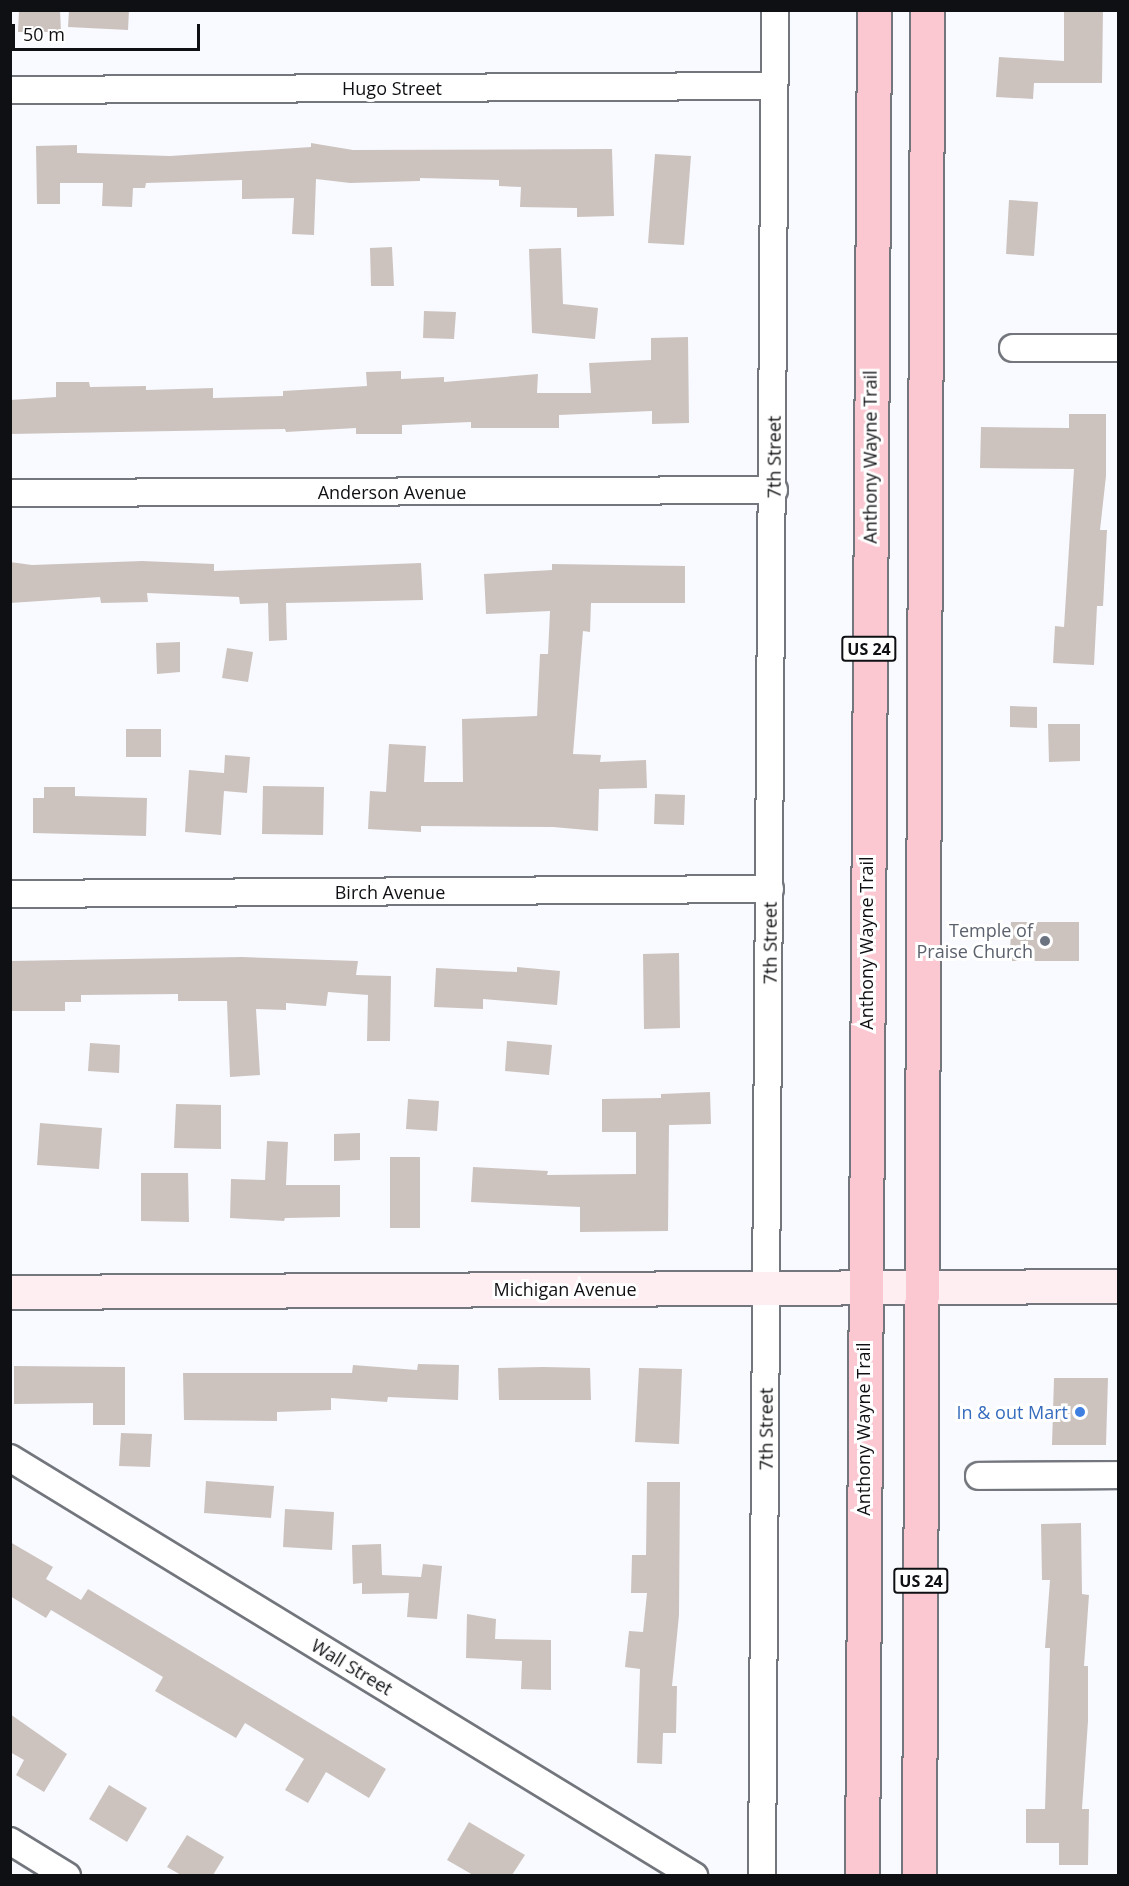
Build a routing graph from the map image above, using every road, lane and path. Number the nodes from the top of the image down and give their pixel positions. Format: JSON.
{"nodes":[{"id":1,"x":775,"y":10,"type":"edge"},
{"id":2,"x":874,"y":10,"type":"edge"},
{"id":3,"x":927,"y":10,"type":"edge"},
{"id":4,"x":774,"y":86,"type":"junction"},
{"id":5,"x":10,"y":90,"type":"edge"},
{"id":6,"x":1013,"y":348,"type":"dead end"},
{"id":7,"x":1119,"y":348,"type":"edge"},
{"id":8,"x":774,"y":490,"type":"junction"},
{"id":9,"x":10,"y":493,"type":"edge"},
{"id":10,"x":770,"y":889,"type":"junction"},
{"id":11,"x":10,"y":894,"type":"edge"},
{"id":12,"x":1119,"y":1286,"type":"edge"},
{"id":13,"x":864,"y":1287,"type":"junction"},
{"id":14,"x":923,"y":1287,"type":"junction"},
{"id":15,"x":767,"y":1288,"type":"junction"},
{"id":16,"x":10,"y":1292,"type":"edge"},
{"id":17,"x":10,"y":1458,"type":"edge"},
{"id":18,"x":1119,"y":1475,"type":"edge"},
{"id":19,"x":979,"y":1476,"type":"dead end"},
{"id":20,"x":10,"y":1841,"type":"edge"},
{"id":21,"x":67,"y":1875,"type":"edge"},
{"id":22,"x":694,"y":1875,"type":"edge"},
{"id":23,"x":762,"y":1875,"type":"edge"},
{"id":24,"x":862,"y":1875,"type":"edge"},
{"id":25,"x":920,"y":1875,"type":"edge"}],
"edges":[{"from":1,"to":4,"type":"street","name":"7th Street"},
{"from":2,"to":13,"type":"highway","name":"Anthony Wayne Trail","number":"US 24"},
{"from":3,"to":14,"type":"highway","number":"US 24"},
{"from":4,"to":5,"type":"street","name":"Hugo Street"},
{"from":4,"to":8,"type":"street","name":"7th Street"},
{"from":6,"to":7,"type":"street"},
{"from":8,"to":9,"type":"street","name":"Anderson Avenue"},
{"from":8,"to":10,"type":"street","name":"7th Street"},
{"from":10,"to":11,"type":"street","name":"Birch Avenue"},
{"from":10,"to":15,"type":"street","name":"7th Street"},
{"from":12,"to":14,"type":"street","name":"Michigan Avenue"},
{"from":13,"to":14,"type":"street","name":"Michigan Avenue"},
{"from":13,"to":15,"type":"street","name":"Michigan Avenue"},
{"from":13,"to":24,"type":"highway","name":"Anthony Wayne Trail","number":"US 24"},
{"from":14,"to":25,"type":"highway","number":"US 24"},
{"from":15,"to":16,"type":"street","name":"Michigan Avenue"},
{"from":15,"to":23,"type":"street","name":"7th Street"},
{"from":17,"to":22,"type":"street","name":"Wall Street"},
{"from":18,"to":19,"type":"street"},
{"from":20,"to":21,"type":"street"}]}
